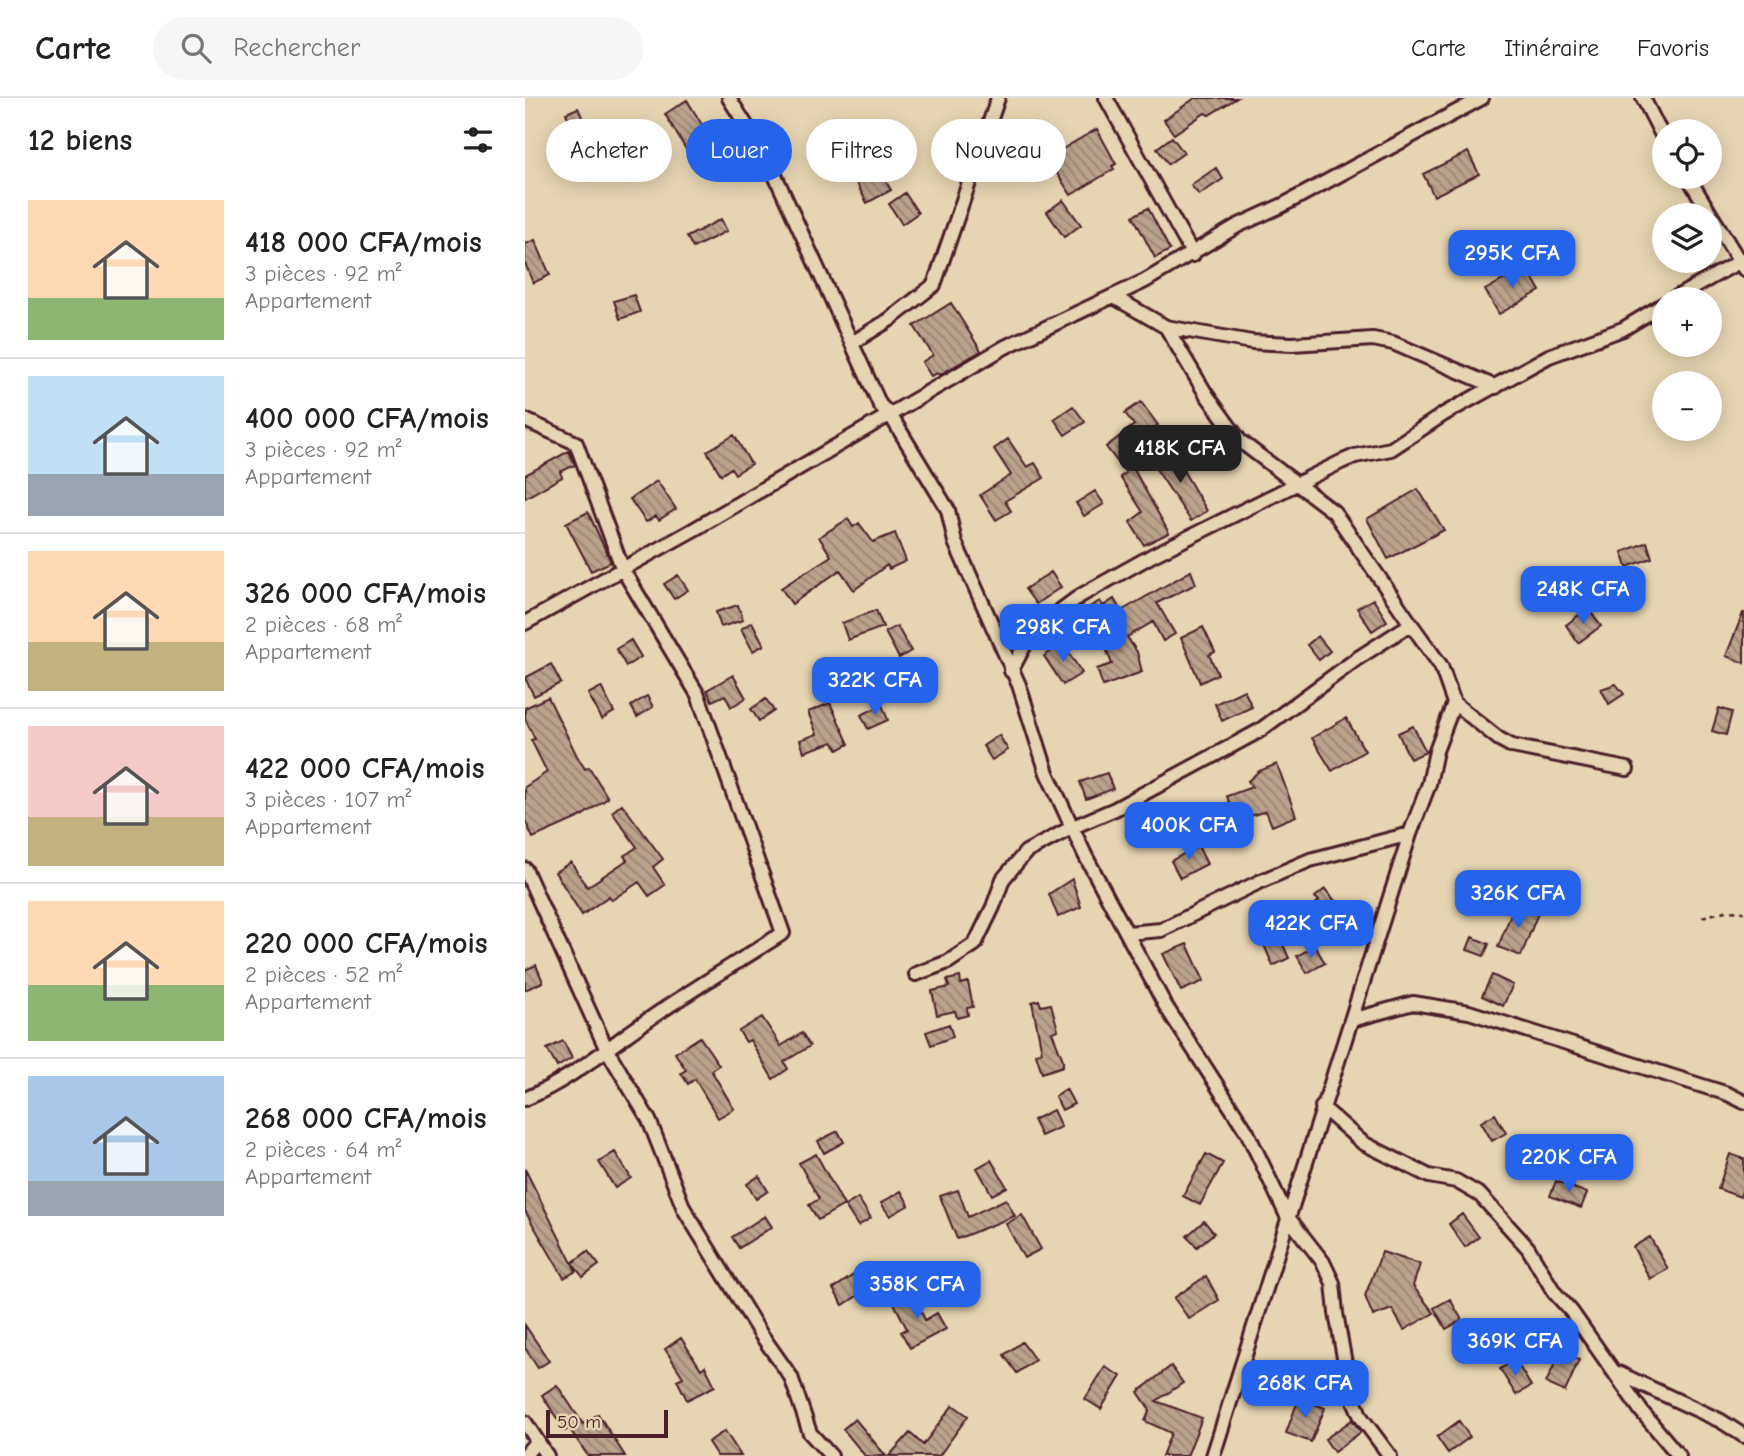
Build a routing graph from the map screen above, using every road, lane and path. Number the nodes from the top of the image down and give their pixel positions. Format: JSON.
{"nodes":[{"id":1,"x":729,"y":98,"type":"edge"},
{"id":2,"x":998,"y":98,"type":"edge"},
{"id":3,"x":1106,"y":98,"type":"edge"},
{"id":4,"x":1645,"y":99,"type":"edge"},
{"id":5,"x":1475,"y":100,"type":"edge"},
{"id":6,"x":1654,"y":119,"type":"edge"},
{"id":7,"x":1696,"y":189,"type":"edge"},
{"id":8,"x":1193,"y":255,"type":"junction"},
{"id":9,"x":1742,"y":263,"type":"edge"},
{"id":10,"x":1696,"y":287,"type":"edge"},
{"id":11,"x":1114,"y":297,"type":"junction"},
{"id":12,"x":1652,"y":311,"type":"edge"},
{"id":13,"x":1165,"y":327,"type":"junction"},
{"id":14,"x":852,"y":343,"type":"junction"},
{"id":15,"x":1496,"y":387,"type":"junction"},
{"id":16,"x":891,"y":416,"type":"junction"},
{"id":17,"x":525,"y":420,"type":"edge"},
{"id":18,"x":1299,"y":485,"type":"junction"},
{"id":19,"x":623,"y":569,"type":"junction"},
{"id":20,"x":525,"y":623,"type":"edge"},
{"id":21,"x":1411,"y":624,"type":"junction"},
{"id":22,"x":1011,"y":671,"type":"junction"},
{"id":23,"x":1454,"y":703,"type":"junction"},
{"id":24,"x":1627,"y":769,"type":"dead end"},
{"id":25,"x":1073,"y":827,"type":"junction"},
{"id":26,"x":1410,"y":834,"type":"junction"},
{"id":27,"x":525,"y":870,"type":"edge"},
{"id":28,"x":1744,"y":912,"type":"edge"},
{"id":29,"x":1702,"y":917,"type":"dead end"},
{"id":30,"x":1127,"y":933,"type":"junction"},
{"id":31,"x":916,"y":974,"type":"dead end"},
{"id":32,"x":1352,"y":1020,"type":"junction"},
{"id":33,"x":607,"y":1048,"type":"junction"},
{"id":34,"x":525,"y":1099,"type":"edge"},
{"id":35,"x":1744,"y":1102,"type":"edge"},
{"id":36,"x":1322,"y":1107,"type":"junction"},
{"id":37,"x":1287,"y":1216,"type":"junction"},
{"id":38,"x":1615,"y":1371,"type":"junction"},
{"id":39,"x":525,"y":1422,"type":"edge"},
{"id":40,"x":810,"y":1433,"type":"junction"},
{"id":41,"x":1744,"y":1436,"type":"edge"},
{"id":42,"x":537,"y":1441,"type":"junction"},
{"id":43,"x":525,"y":1455,"type":"edge"},
{"id":44,"x":547,"y":1456,"type":"edge"},
{"id":45,"x":815,"y":1456,"type":"edge"},
{"id":46,"x":831,"y":1456,"type":"edge"},
{"id":47,"x":1213,"y":1456,"type":"edge"},
{"id":48,"x":1390,"y":1456,"type":"edge"},
{"id":49,"x":1679,"y":1456,"type":"edge"}],
"edges":[{"from":1,"to":14,"type":"street"},
{"from":2,"to":14,"type":"street"},
{"from":3,"to":8,"type":"street"},
{"from":4,"to":6,"type":"street"},
{"from":5,"to":8,"type":"street"},
{"from":7,"to":9,"type":"street"},
{"from":8,"to":11,"type":"street"},
{"from":9,"to":10,"type":"street"},
{"from":11,"to":13,"type":"street"},
{"from":11,"to":16,"type":"street"},
{"from":12,"to":15,"type":"street"},
{"from":13,"to":15,"type":"street"},
{"from":13,"to":18,"type":"street"},
{"from":14,"to":16,"type":"street"},
{"from":15,"to":18,"type":"street"},
{"from":16,"to":19,"type":"street"},
{"from":16,"to":22,"type":"street"},
{"from":17,"to":19,"type":"street"},
{"from":18,"to":21,"type":"street"},
{"from":18,"to":22,"type":"street"},
{"from":19,"to":20,"type":"street"},
{"from":19,"to":33,"type":"street"},
{"from":21,"to":23,"type":"street"},
{"from":21,"to":25,"type":"street"},
{"from":22,"to":25,"type":"street"},
{"from":23,"to":24,"type":"street"},
{"from":23,"to":26,"type":"street"},
{"from":25,"to":30,"type":"street"},
{"from":25,"to":31,"type":"street"},
{"from":26,"to":30,"type":"street"},
{"from":26,"to":32,"type":"street"},
{"from":27,"to":33,"type":"street"},
{"from":28,"to":29,"type":"path"},
{"from":30,"to":37,"type":"street"},
{"from":32,"to":35,"type":"street"},
{"from":32,"to":36,"type":"street"},
{"from":33,"to":34,"type":"street"},
{"from":33,"to":40,"type":"street"},
{"from":36,"to":37,"type":"street"},
{"from":36,"to":38,"type":"street"},
{"from":37,"to":47,"type":"street"},
{"from":37,"to":48,"type":"street"},
{"from":38,"to":41,"type":"street"},
{"from":38,"to":49,"type":"street"},
{"from":39,"to":42,"type":"street"},
{"from":40,"to":45,"type":"street"},
{"from":40,"to":46,"type":"street"},
{"from":42,"to":43,"type":"street"},
{"from":42,"to":44,"type":"street"}]}
